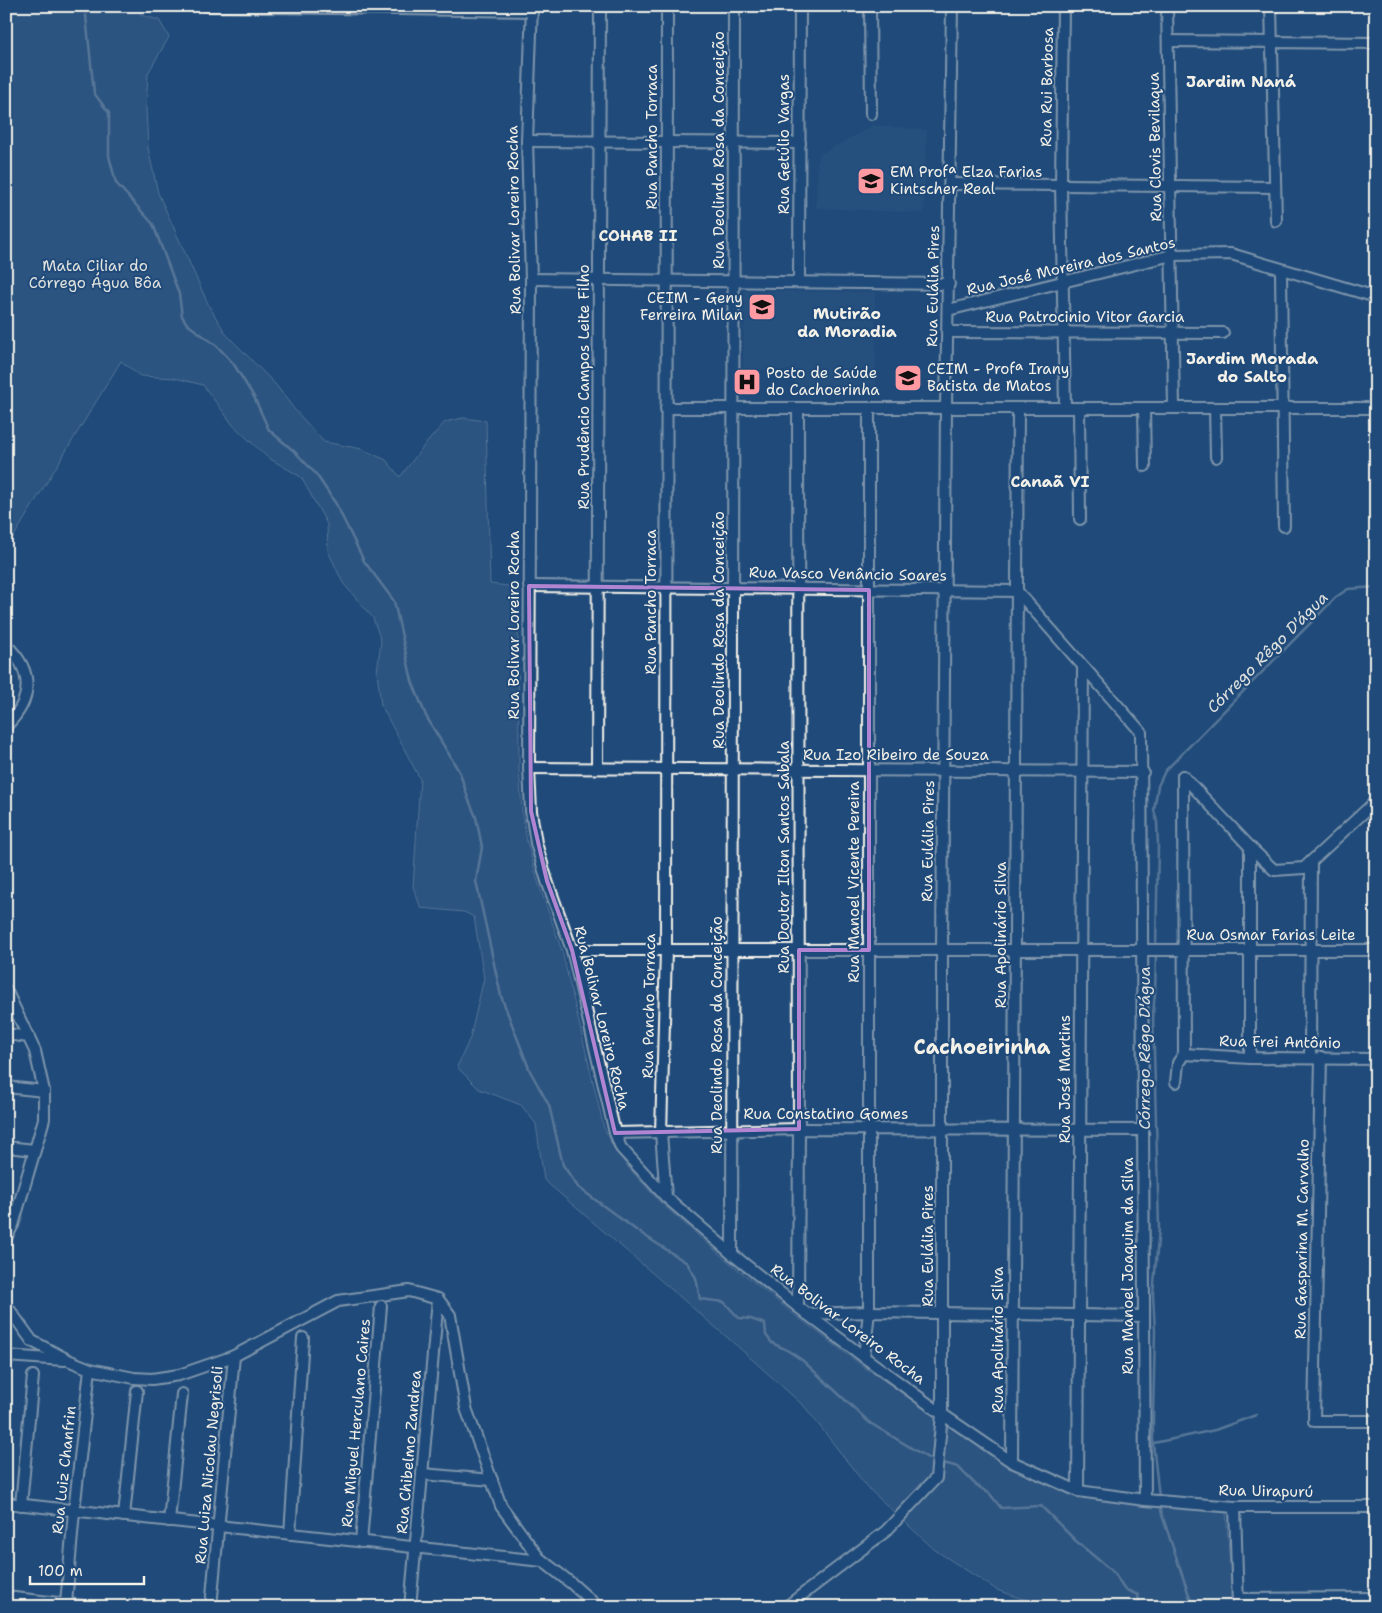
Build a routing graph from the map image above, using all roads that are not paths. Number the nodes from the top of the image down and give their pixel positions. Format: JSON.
{"nodes":[{"id":1,"x":207,"y":6,"type":"edge"},
{"id":2,"x":600,"y":6,"type":"edge"},
{"id":3,"x":667,"y":6,"type":"edge"},
{"id":4,"x":734,"y":6,"type":"edge"},
{"id":5,"x":800,"y":6,"type":"edge"},
{"id":6,"x":870,"y":6,"type":"edge"},
{"id":7,"x":952,"y":6,"type":"edge"},
{"id":8,"x":1063,"y":6,"type":"edge"},
{"id":9,"x":1167,"y":6,"type":"edge"},
{"id":10,"x":1271,"y":6,"type":"edge"},
{"id":11,"x":532,"y":9,"type":"edge"},
{"id":12,"x":1168,"y":41,"type":"junction"},
{"id":13,"x":1271,"y":42,"type":"junction"},
{"id":14,"x":1376,"y":43,"type":"edge"},
{"id":15,"x":871,"y":114,"type":"dead end"},
{"id":16,"x":527,"y":141,"type":"junction"},
{"id":17,"x":599,"y":142,"type":"junction"},
{"id":18,"x":667,"y":142,"type":"junction"},
{"id":19,"x":734,"y":143,"type":"junction"},
{"id":20,"x":800,"y":143,"type":"junction"},
{"id":21,"x":950,"y":184,"type":"junction"},
{"id":22,"x":1061,"y":184,"type":"junction"},
{"id":23,"x":1170,"y":186,"type":"junction"},
{"id":24,"x":1275,"y":187,"type":"junction"},
{"id":25,"x":1276,"y":221,"type":"dead end"},
{"id":26,"x":1172,"y":255,"type":"junction"},
{"id":27,"x":1281,"y":270,"type":"junction"},
{"id":28,"x":531,"y":279,"type":"junction"},
{"id":29,"x":599,"y":280,"type":"junction"},
{"id":30,"x":667,"y":280,"type":"junction"},
{"id":31,"x":734,"y":281,"type":"junction"},
{"id":32,"x":1062,"y":281,"type":"junction"},
{"id":33,"x":799,"y":282,"type":"junction"},
{"id":34,"x":948,"y":284,"type":"junction"},
{"id":35,"x":1376,"y":297,"type":"edge"},
{"id":36,"x":948,"y":310,"type":"junction"},
{"id":37,"x":948,"y":332,"type":"junction"},
{"id":38,"x":1065,"y":332,"type":"junction"},
{"id":39,"x":1173,"y":332,"type":"junction"},
{"id":40,"x":1223,"y":333,"type":"dead end"},
{"id":41,"x":666,"y":408,"type":"junction"},
{"id":42,"x":734,"y":408,"type":"junction"},
{"id":43,"x":798,"y":408,"type":"junction"},
{"id":44,"x":869,"y":408,"type":"junction"},
{"id":45,"x":946,"y":408,"type":"junction"},
{"id":46,"x":1018,"y":408,"type":"junction"},
{"id":47,"x":1065,"y":408,"type":"junction"},
{"id":48,"x":1079,"y":408,"type":"junction"},
{"id":49,"x":1144,"y":408,"type":"junction"},
{"id":50,"x":1174,"y":408,"type":"junction"},
{"id":51,"x":1215,"y":408,"type":"junction"},
{"id":52,"x":1282,"y":408,"type":"junction"},
{"id":53,"x":1376,"y":408,"type":"edge"},
{"id":54,"x":1216,"y":457,"type":"dead end"},
{"id":55,"x":1145,"y":466,"type":"dead end"},
{"id":56,"x":1080,"y":519,"type":"dead end"},
{"id":57,"x":1284,"y":526,"type":"dead end"},
{"id":58,"x":530,"y":586,"type":"junction"},
{"id":59,"x":598,"y":587,"type":"junction"},
{"id":60,"x":666,"y":587,"type":"junction"},
{"id":61,"x":734,"y":588,"type":"junction"},
{"id":62,"x":799,"y":589,"type":"junction"},
{"id":63,"x":869,"y":590,"type":"junction"},
{"id":64,"x":945,"y":590,"type":"junction"},
{"id":65,"x":1017,"y":591,"type":"junction"},
{"id":66,"x":6,"y":646,"type":"edge"},
{"id":67,"x":1083,"y":668,"type":"junction"},
{"id":68,"x":6,"y":726,"type":"edge"},
{"id":69,"x":529,"y":768,"type":"junction"},
{"id":70,"x":597,"y":768,"type":"junction"},
{"id":71,"x":666,"y":769,"type":"junction"},
{"id":72,"x":734,"y":769,"type":"junction"},
{"id":73,"x":799,"y":770,"type":"junction"},
{"id":74,"x":869,"y":770,"type":"junction"},
{"id":75,"x":944,"y":771,"type":"junction"},
{"id":76,"x":1016,"y":771,"type":"junction"},
{"id":77,"x":1082,"y":772,"type":"junction"},
{"id":78,"x":1142,"y":772,"type":"junction"},
{"id":79,"x":1376,"y":801,"type":"edge"},
{"id":80,"x":1250,"y":847,"type":"junction"},
{"id":81,"x":1311,"y":862,"type":"junction"},
{"id":82,"x":572,"y":950,"type":"junction"},
{"id":83,"x":666,"y":950,"type":"junction"},
{"id":84,"x":733,"y":950,"type":"junction"},
{"id":85,"x":799,"y":950,"type":"junction"},
{"id":86,"x":869,"y":950,"type":"junction"},
{"id":87,"x":942,"y":950,"type":"junction"},
{"id":88,"x":1016,"y":950,"type":"junction"},
{"id":89,"x":1081,"y":950,"type":"junction"},
{"id":90,"x":1145,"y":950,"type":"junction"},
{"id":91,"x":1185,"y":950,"type":"junction"},
{"id":92,"x":1311,"y":950,"type":"junction"},
{"id":93,"x":1376,"y":950,"type":"edge"},
{"id":94,"x":1250,"y":951,"type":"junction"},
{"id":95,"x":6,"y":990,"type":"edge"},
{"id":96,"x":6,"y":1034,"type":"edge"},
{"id":97,"x":29,"y":1036,"type":"junction"},
{"id":98,"x":1184,"y":1054,"type":"junction"},
{"id":99,"x":1315,"y":1057,"type":"junction"},
{"id":100,"x":1250,"y":1058,"type":"junction"},
{"id":101,"x":1376,"y":1059,"type":"edge"},
{"id":102,"x":1176,"y":1082,"type":"dead end"},
{"id":103,"x":6,"y":1087,"type":"edge"},
{"id":104,"x":44,"y":1091,"type":"junction"},
{"id":105,"x":800,"y":1129,"type":"junction"},
{"id":106,"x":869,"y":1129,"type":"junction"},
{"id":107,"x":943,"y":1129,"type":"junction"},
{"id":108,"x":731,"y":1130,"type":"junction"},
{"id":109,"x":1015,"y":1130,"type":"junction"},
{"id":110,"x":1080,"y":1130,"type":"junction"},
{"id":111,"x":1143,"y":1130,"type":"junction"},
{"id":112,"x":615,"y":1133,"type":"junction"},
{"id":113,"x":661,"y":1133,"type":"junction"},
{"id":114,"x":6,"y":1147,"type":"edge"},
{"id":115,"x":35,"y":1150,"type":"junction"},
{"id":116,"x":666,"y":1197,"type":"junction"},
{"id":117,"x":11,"y":1213,"type":"edge"},
{"id":118,"x":6,"y":1238,"type":"edge"},
{"id":119,"x":732,"y":1254,"type":"junction"},
{"id":120,"x":438,"y":1300,"type":"junction"},
{"id":121,"x":6,"y":1304,"type":"edge"},
{"id":122,"x":381,"y":1306,"type":"dead end"},
{"id":123,"x":798,"y":1307,"type":"junction"},
{"id":124,"x":869,"y":1312,"type":"junction"},
{"id":125,"x":943,"y":1313,"type":"junction"},
{"id":126,"x":807,"y":1314,"type":"junction"},
{"id":127,"x":1014,"y":1314,"type":"junction"},
{"id":128,"x":1078,"y":1315,"type":"junction"},
{"id":129,"x":1143,"y":1316,"type":"junction"},
{"id":130,"x":302,"y":1338,"type":"dead end"},
{"id":131,"x":6,"y":1356,"type":"edge"},
{"id":132,"x":234,"y":1356,"type":"junction"},
{"id":133,"x":864,"y":1357,"type":"junction"},
{"id":134,"x":68,"y":1360,"type":"junction"},
{"id":135,"x":90,"y":1369,"type":"junction"},
{"id":136,"x":32,"y":1376,"type":"dead end"},
{"id":137,"x":137,"y":1391,"type":"dead end"},
{"id":138,"x":182,"y":1394,"type":"dead end"},
{"id":139,"x":942,"y":1414,"type":"junction"},
{"id":140,"x":1376,"y":1420,"type":"edge"},
{"id":141,"x":1012,"y":1462,"type":"junction"},
{"id":142,"x":422,"y":1474,"type":"junction"},
{"id":143,"x":492,"y":1480,"type":"junction"},
{"id":144,"x":1078,"y":1491,"type":"junction"},
{"id":145,"x":1150,"y":1501,"type":"junction"},
{"id":146,"x":6,"y":1503,"type":"edge"},
{"id":147,"x":21,"y":1505,"type":"junction"},
{"id":148,"x":1235,"y":1507,"type":"junction"},
{"id":149,"x":1376,"y":1508,"type":"edge"},
{"id":150,"x":74,"y":1511,"type":"junction"},
{"id":151,"x":124,"y":1516,"type":"junction"},
{"id":152,"x":169,"y":1520,"type":"junction"},
{"id":153,"x":219,"y":1526,"type":"junction"},
{"id":154,"x":290,"y":1534,"type":"junction"},
{"id":155,"x":361,"y":1542,"type":"junction"},
{"id":156,"x":415,"y":1548,"type":"junction"},
{"id":157,"x":542,"y":1561,"type":"junction"},
{"id":158,"x":1238,"y":1597,"type":"edge"},
{"id":159,"x":1376,"y":1598,"type":"edge"},
{"id":160,"x":9,"y":1600,"type":"edge"},
{"id":161,"x":66,"y":1604,"type":"junction"},
{"id":162,"x":93,"y":1607,"type":"edge"},
{"id":163,"x":211,"y":1607,"type":"edge"},
{"id":164,"x":410,"y":1607,"type":"edge"},
{"id":165,"x":598,"y":1607,"type":"edge"},
{"id":166,"x":786,"y":1607,"type":"edge"}],
"edges":[{"from":1,"to":11,"type":"street"},
{"from":2,"to":17,"type":"street","name":"Rua Prudêncio Campos Leite Filho"},
{"from":3,"to":18,"type":"street","name":"Rua Pancho Torraca"},
{"from":4,"to":19,"type":"street","name":"Rua Deolindo Rosa da Conceição"},
{"from":5,"to":20,"type":"street","name":"Rua Getúlio Vargas"},
{"from":6,"to":15,"type":"street"},
{"from":7,"to":21,"type":"street","name":"Rua Eulália Pires"},
{"from":8,"to":22,"type":"street","name":"Rua Rui Barbosa"},
{"from":9,"to":12,"type":"street","name":"Rua Clovis Bevilaqua"},
{"from":10,"to":13,"type":"street"},
{"from":11,"to":16,"type":"street","name":"Rua Bolivar Loreiro Rocha"},
{"from":12,"to":13,"type":"street"},
{"from":12,"to":23,"type":"street","name":"Rua Clovis Bevilaqua"},
{"from":13,"to":14,"type":"street"},
{"from":13,"to":24,"type":"street"},
{"from":16,"to":17,"type":"street"},
{"from":16,"to":28,"type":"street","name":"Rua Bolivar Loreiro Rocha"},
{"from":17,"to":18,"type":"street"},
{"from":17,"to":29,"type":"street","name":"Rua Prudêncio Campos Leite Filho"},
{"from":18,"to":19,"type":"street"},
{"from":18,"to":30,"type":"street","name":"Rua Pancho Torraca"},
{"from":19,"to":20,"type":"street"},
{"from":19,"to":31,"type":"street","name":"Rua Deolindo Rosa da Conceição"},
{"from":20,"to":33,"type":"street","name":"Rua Getúlio Vargas"},
{"from":21,"to":22,"type":"street"},
{"from":21,"to":34,"type":"street","name":"Rua Eulália Pires"},
{"from":22,"to":23,"type":"street"},
{"from":22,"to":32,"type":"street","name":"Rua Rui Barbosa"},
{"from":23,"to":24,"type":"street"},
{"from":23,"to":26,"type":"street","name":"Rua Clovis Bevilaqua"},
{"from":24,"to":25,"type":"street"},
{"from":26,"to":27,"type":"street","name":"Rua José Moreira dos Santos"},
{"from":26,"to":32,"type":"street","name":"Rua José Moreira dos Santos"},
{"from":26,"to":39,"type":"street","name":"Rua Clovis Bevilaqua"},
{"from":27,"to":35,"type":"street","name":"Rua José Moreira dos Santos"},
{"from":27,"to":52,"type":"street"},
{"from":28,"to":29,"type":"street"},
{"from":28,"to":58,"type":"street","name":"Rua Bolivar Loreiro Rocha"},
{"from":29,"to":30,"type":"street"},
{"from":29,"to":59,"type":"street","name":"Rua Prudêncio Campos Leite Filho"},
{"from":30,"to":31,"type":"street"},
{"from":30,"to":41,"type":"street","name":"Rua Pancho Torraca"},
{"from":31,"to":33,"type":"street"},
{"from":31,"to":42,"type":"street","name":"Rua Deolindo Rosa da Conceição"},
{"from":32,"to":36,"type":"street","name":"Rua José Moreira dos Santos"},
{"from":32,"to":38,"type":"street","name":"Rua Rui Barbosa"},
{"from":33,"to":34,"type":"street"},
{"from":34,"to":36,"type":"street","name":"Rua Eulália Pires"},
{"from":36,"to":37,"type":"street","name":"Rua Eulália Pires"},
{"from":37,"to":38,"type":"street","name":"Rua Patrocinio Vitor Garcia"},
{"from":37,"to":45,"type":"street","name":"Rua Eulália Pires"},
{"from":38,"to":39,"type":"street","name":"Rua Patrocinio Vitor Garcia"},
{"from":38,"to":47,"type":"street","name":"Rua Rui Barbosa"},
{"from":39,"to":40,"type":"street","name":"Rua Patrocinio Vitor Garcia"},
{"from":39,"to":50,"type":"street","name":"Rua Clovis Bevilaqua"},
{"from":41,"to":42,"type":"street"},
{"from":41,"to":60,"type":"street","name":"Rua Pancho Torraca"},
{"from":42,"to":43,"type":"street"},
{"from":42,"to":61,"type":"street","name":"Rua Deolindo Rosa da Conceição"},
{"from":43,"to":44,"type":"street"},
{"from":43,"to":62,"type":"street","name":"Rua Doutor Ilton Santos Sabala"},
{"from":44,"to":45,"type":"street"},
{"from":44,"to":63,"type":"street","name":"Rua Manoel Vicente Pereira"},
{"from":45,"to":46,"type":"street"},
{"from":45,"to":64,"type":"street","name":"Rua Eulália Pires"},
{"from":46,"to":47,"type":"street"},
{"from":46,"to":65,"type":"street","name":"Rua Apolinário Silva"},
{"from":47,"to":48,"type":"street"},
{"from":48,"to":49,"type":"street"},
{"from":48,"to":56,"type":"street"},
{"from":49,"to":50,"type":"street"},
{"from":49,"to":55,"type":"street"},
{"from":50,"to":51,"type":"street"},
{"from":51,"to":52,"type":"street"},
{"from":51,"to":54,"type":"street"},
{"from":52,"to":53,"type":"street"},
{"from":52,"to":57,"type":"street"},
{"from":58,"to":59,"type":"street","name":"Rua Vasco Venâncio Soares"},
{"from":58,"to":69,"type":"street","name":"Rua Bolivar Loreiro Rocha"},
{"from":59,"to":60,"type":"street","name":"Rua Vasco Venâncio Soares"},
{"from":59,"to":70,"type":"street","name":"Rua Prudêncio Campos Leite Filho"},
{"from":60,"to":61,"type":"street","name":"Rua Vasco Venâncio Soares"},
{"from":60,"to":71,"type":"street","name":"Rua Pancho Torraca"},
{"from":61,"to":62,"type":"street","name":"Rua Vasco Venâncio Soares"},
{"from":61,"to":72,"type":"street","name":"Rua Deolindo Rosa da Conceição"},
{"from":62,"to":63,"type":"street","name":"Rua Vasco Venâncio Soares"},
{"from":62,"to":73,"type":"street","name":"Rua Doutor Ilton Santos Sabala"},
{"from":63,"to":64,"type":"street","name":"Rua Vasco Venâncio Soares"},
{"from":63,"to":74,"type":"street","name":"Rua Manoel Vicente Pereira"},
{"from":64,"to":65,"type":"street","name":"Rua Vasco Venâncio Soares"},
{"from":64,"to":75,"type":"street","name":"Rua Eulália Pires"},
{"from":65,"to":67,"type":"street"},
{"from":65,"to":76,"type":"street","name":"Rua Apolinário Silva"},
{"from":66,"to":68,"type":"street"},
{"from":67,"to":77,"type":"street","name":"Rua José Martins"},
{"from":67,"to":78,"type":"street","name":"Rua Manoel Joaquim da Silva"},
{"from":69,"to":70,"type":"street","name":"Rua Izo Ribeiro de Souza"},
{"from":69,"to":82,"type":"street","name":"Rua Bolivar Loreiro Rocha"},
{"from":70,"to":71,"type":"street","name":"Rua Izo Ribeiro de Souza"},
{"from":71,"to":72,"type":"street","name":"Rua Izo Ribeiro de Souza"},
{"from":71,"to":83,"type":"street","name":"Rua Pancho Torraca"},
{"from":72,"to":73,"type":"street","name":"Rua Izo Ribeiro de Souza"},
{"from":72,"to":84,"type":"street","name":"Rua Deolindo Rosa da Conceição"},
{"from":73,"to":74,"type":"street","name":"Rua Izo Ribeiro de Souza"},
{"from":73,"to":85,"type":"street","name":"Rua Doutor Ilton Santos Sabala"},
{"from":74,"to":75,"type":"street","name":"Rua Izo Ribeiro de Souza"},
{"from":74,"to":86,"type":"street","name":"Rua Manoel Vicente Pereira"},
{"from":75,"to":76,"type":"street","name":"Rua Izo Ribeiro de Souza"},
{"from":75,"to":87,"type":"street","name":"Rua Eulália Pires"},
{"from":76,"to":77,"type":"street","name":"Rua Izo Ribeiro de Souza"},
{"from":76,"to":88,"type":"street","name":"Rua Apolinário Silva"},
{"from":77,"to":78,"type":"street","name":"Rua Izo Ribeiro de Souza"},
{"from":77,"to":89,"type":"street","name":"Rua José Martins"},
{"from":78,"to":90,"type":"street","name":"Rua Manoel Joaquim da Silva"},
{"from":79,"to":81,"type":"street"},
{"from":80,"to":81,"type":"street"},
{"from":80,"to":91,"type":"street"},
{"from":80,"to":94,"type":"street"},
{"from":81,"to":92,"type":"street","name":"Rua Gasparina M. Carvalho"},
{"from":82,"to":83,"type":"street"},
{"from":82,"to":112,"type":"street","name":"Rua Bolivar Loreiro Rocha"},
{"from":83,"to":84,"type":"street"},
{"from":83,"to":113,"type":"street","name":"Rua Pancho Torraca"},
{"from":84,"to":85,"type":"street"},
{"from":84,"to":108,"type":"street","name":"Rua Deolindo Rosa da Conceição"},
{"from":85,"to":86,"type":"street"},
{"from":85,"to":105,"type":"street","name":"Rua Doutor Ilton Santos Sabala"},
{"from":86,"to":87,"type":"street"},
{"from":86,"to":106,"type":"street","name":"Rua Manoel Vicente Pereira"},
{"from":87,"to":88,"type":"street"},
{"from":87,"to":107,"type":"street","name":"Rua Eulália Pires"},
{"from":88,"to":89,"type":"street"},
{"from":88,"to":109,"type":"street","name":"Rua Apolinário Silva"},
{"from":89,"to":90,"type":"street"},
{"from":89,"to":110,"type":"street","name":"Rua José Martins"},
{"from":90,"to":91,"type":"street","name":"Rua Osmar Farias Leite"},
{"from":90,"to":111,"type":"street","name":"Rua Manoel Joaquim da Silva"},
{"from":91,"to":94,"type":"street","name":"Rua Osmar Farias Leite"},
{"from":91,"to":98,"type":"street"},
{"from":92,"to":93,"type":"street","name":"Rua Osmar Farias Leite"},
{"from":92,"to":94,"type":"street","name":"Rua Osmar Farias Leite"},
{"from":92,"to":99,"type":"street","name":"Rua Gasparina M. Carvalho"},
{"from":94,"to":100,"type":"street"},
{"from":95,"to":97,"type":"street"},
{"from":96,"to":97,"type":"street"},
{"from":97,"to":104,"type":"street"},
{"from":98,"to":100,"type":"street","name":"Rua Frei Antônio"},
{"from":98,"to":102,"type":"street"},
{"from":99,"to":100,"type":"street","name":"Rua Frei Antônio"},
{"from":99,"to":101,"type":"street","name":"Rua Frei Antônio"},
{"from":99,"to":140,"type":"street","name":"Rua Gasparina M. Carvalho"},
{"from":103,"to":104,"type":"street"},
{"from":104,"to":115,"type":"street"},
{"from":105,"to":106,"type":"street","name":"Rua Constatino Gomes"},
{"from":105,"to":108,"type":"street","name":"Rua Constatino Gomes"},
{"from":105,"to":123,"type":"street","name":"Rua Doutor Ilton Santos Sabala"},
{"from":106,"to":107,"type":"street","name":"Rua Constatino Gomes"},
{"from":106,"to":124,"type":"street","name":"Rua Manoel Vicente Pereira"},
{"from":107,"to":109,"type":"street"},
{"from":107,"to":125,"type":"street","name":"Rua Eulália Pires"},
{"from":108,"to":113,"type":"street","name":"Rua Constatino Gomes"},
{"from":108,"to":119,"type":"street","name":"Rua Deolindo Rosa da Conceição"},
{"from":109,"to":110,"type":"street"},
{"from":109,"to":127,"type":"street","name":"Rua Apolinário Silva"},
{"from":110,"to":111,"type":"street"},
{"from":110,"to":128,"type":"street","name":"Rua José Martins"},
{"from":111,"to":129,"type":"street","name":"Rua Manoel Joaquim da Silva"},
{"from":112,"to":113,"type":"street","name":"Rua Constatino Gomes"},
{"from":112,"to":116,"type":"street","name":"Rua Bolivar Loreiro Rocha"},
{"from":113,"to":116,"type":"street","name":"Rua Pancho Torraca"},
{"from":114,"to":115,"type":"street"},
{"from":115,"to":117,"type":"street"},
{"from":116,"to":119,"type":"street","name":"Rua Bolivar Loreiro Rocha"},
{"from":117,"to":118,"type":"street"},
{"from":119,"to":123,"type":"street","name":"Rua Bolivar Loreiro Rocha"},
{"from":120,"to":132,"type":"street"},
{"from":120,"to":142,"type":"street","name":"Rua Chibelmo Zandrea"},
{"from":120,"to":143,"type":"street"},
{"from":121,"to":134,"type":"street"},
{"from":122,"to":155,"type":"street","name":"Rua Miguel Herculano Caires"},
{"from":123,"to":126,"type":"street","name":"Rua Bolivar Loreiro Rocha"},
{"from":124,"to":125,"type":"street"},
{"from":124,"to":126,"type":"street"},
{"from":124,"to":133,"type":"street","name":"Rua Manoel Vicente Pereira"},
{"from":125,"to":127,"type":"street"},
{"from":125,"to":139,"type":"street","name":"Rua Eulália Pires"},
{"from":126,"to":133,"type":"street","name":"Rua Bolivar Loreiro Rocha"},
{"from":127,"to":128,"type":"street"},
{"from":127,"to":141,"type":"street","name":"Rua Apolinário Silva"},
{"from":128,"to":129,"type":"street"},
{"from":128,"to":144,"type":"street","name":"Rua José Martins"},
{"from":129,"to":145,"type":"street","name":"Rua Manoel Joaquim da Silva"},
{"from":130,"to":154,"type":"street"},
{"from":131,"to":134,"type":"street"},
{"from":132,"to":135,"type":"street"},
{"from":132,"to":153,"type":"street","name":"Rua Luiza Nicolau Negrisoli"},
{"from":133,"to":139,"type":"street","name":"Rua Bolivar Loreiro Rocha"},
{"from":134,"to":135,"type":"street"},
{"from":135,"to":150,"type":"street","name":"Rua Luiz Chanfrin"},
{"from":136,"to":147,"type":"street"},
{"from":137,"to":151,"type":"street"},
{"from":138,"to":152,"type":"street"},
{"from":139,"to":141,"type":"street","name":"Rua Bolivar Loreiro Rocha"},
{"from":139,"to":166,"type":"street","name":"Rua Eulália Pires"},
{"from":141,"to":144,"type":"street","name":"Rua Bolivar Loreiro Rocha"},
{"from":142,"to":143,"type":"street"},
{"from":142,"to":156,"type":"street","name":"Rua Chibelmo Zandrea"},
{"from":143,"to":157,"type":"street"},
{"from":144,"to":145,"type":"street","name":"Rua Bolivar Loreiro Rocha"},
{"from":145,"to":148,"type":"street","name":"Rua Uirapurú"},
{"from":146,"to":147,"type":"street"},
{"from":147,"to":150,"type":"street"},
{"from":148,"to":149,"type":"street","name":"Rua Uirapurú"},
{"from":148,"to":158,"type":"street"},
{"from":150,"to":151,"type":"street"},
{"from":150,"to":161,"type":"street","name":"Rua Luiz Chanfrin"},
{"from":151,"to":152,"type":"street"},
{"from":152,"to":153,"type":"street"},
{"from":153,"to":154,"type":"street"},
{"from":153,"to":163,"type":"street","name":"Rua Luiza Nicolau Negrisoli"},
{"from":154,"to":155,"type":"street"},
{"from":155,"to":156,"type":"street"},
{"from":156,"to":157,"type":"street"},
{"from":156,"to":164,"type":"street","name":"Rua Chibelmo Zandrea"},
{"from":157,"to":165,"type":"street"},
{"from":158,"to":159,"type":"street"},
{"from":160,"to":161,"type":"street"},
{"from":161,"to":162,"type":"street"}]}
